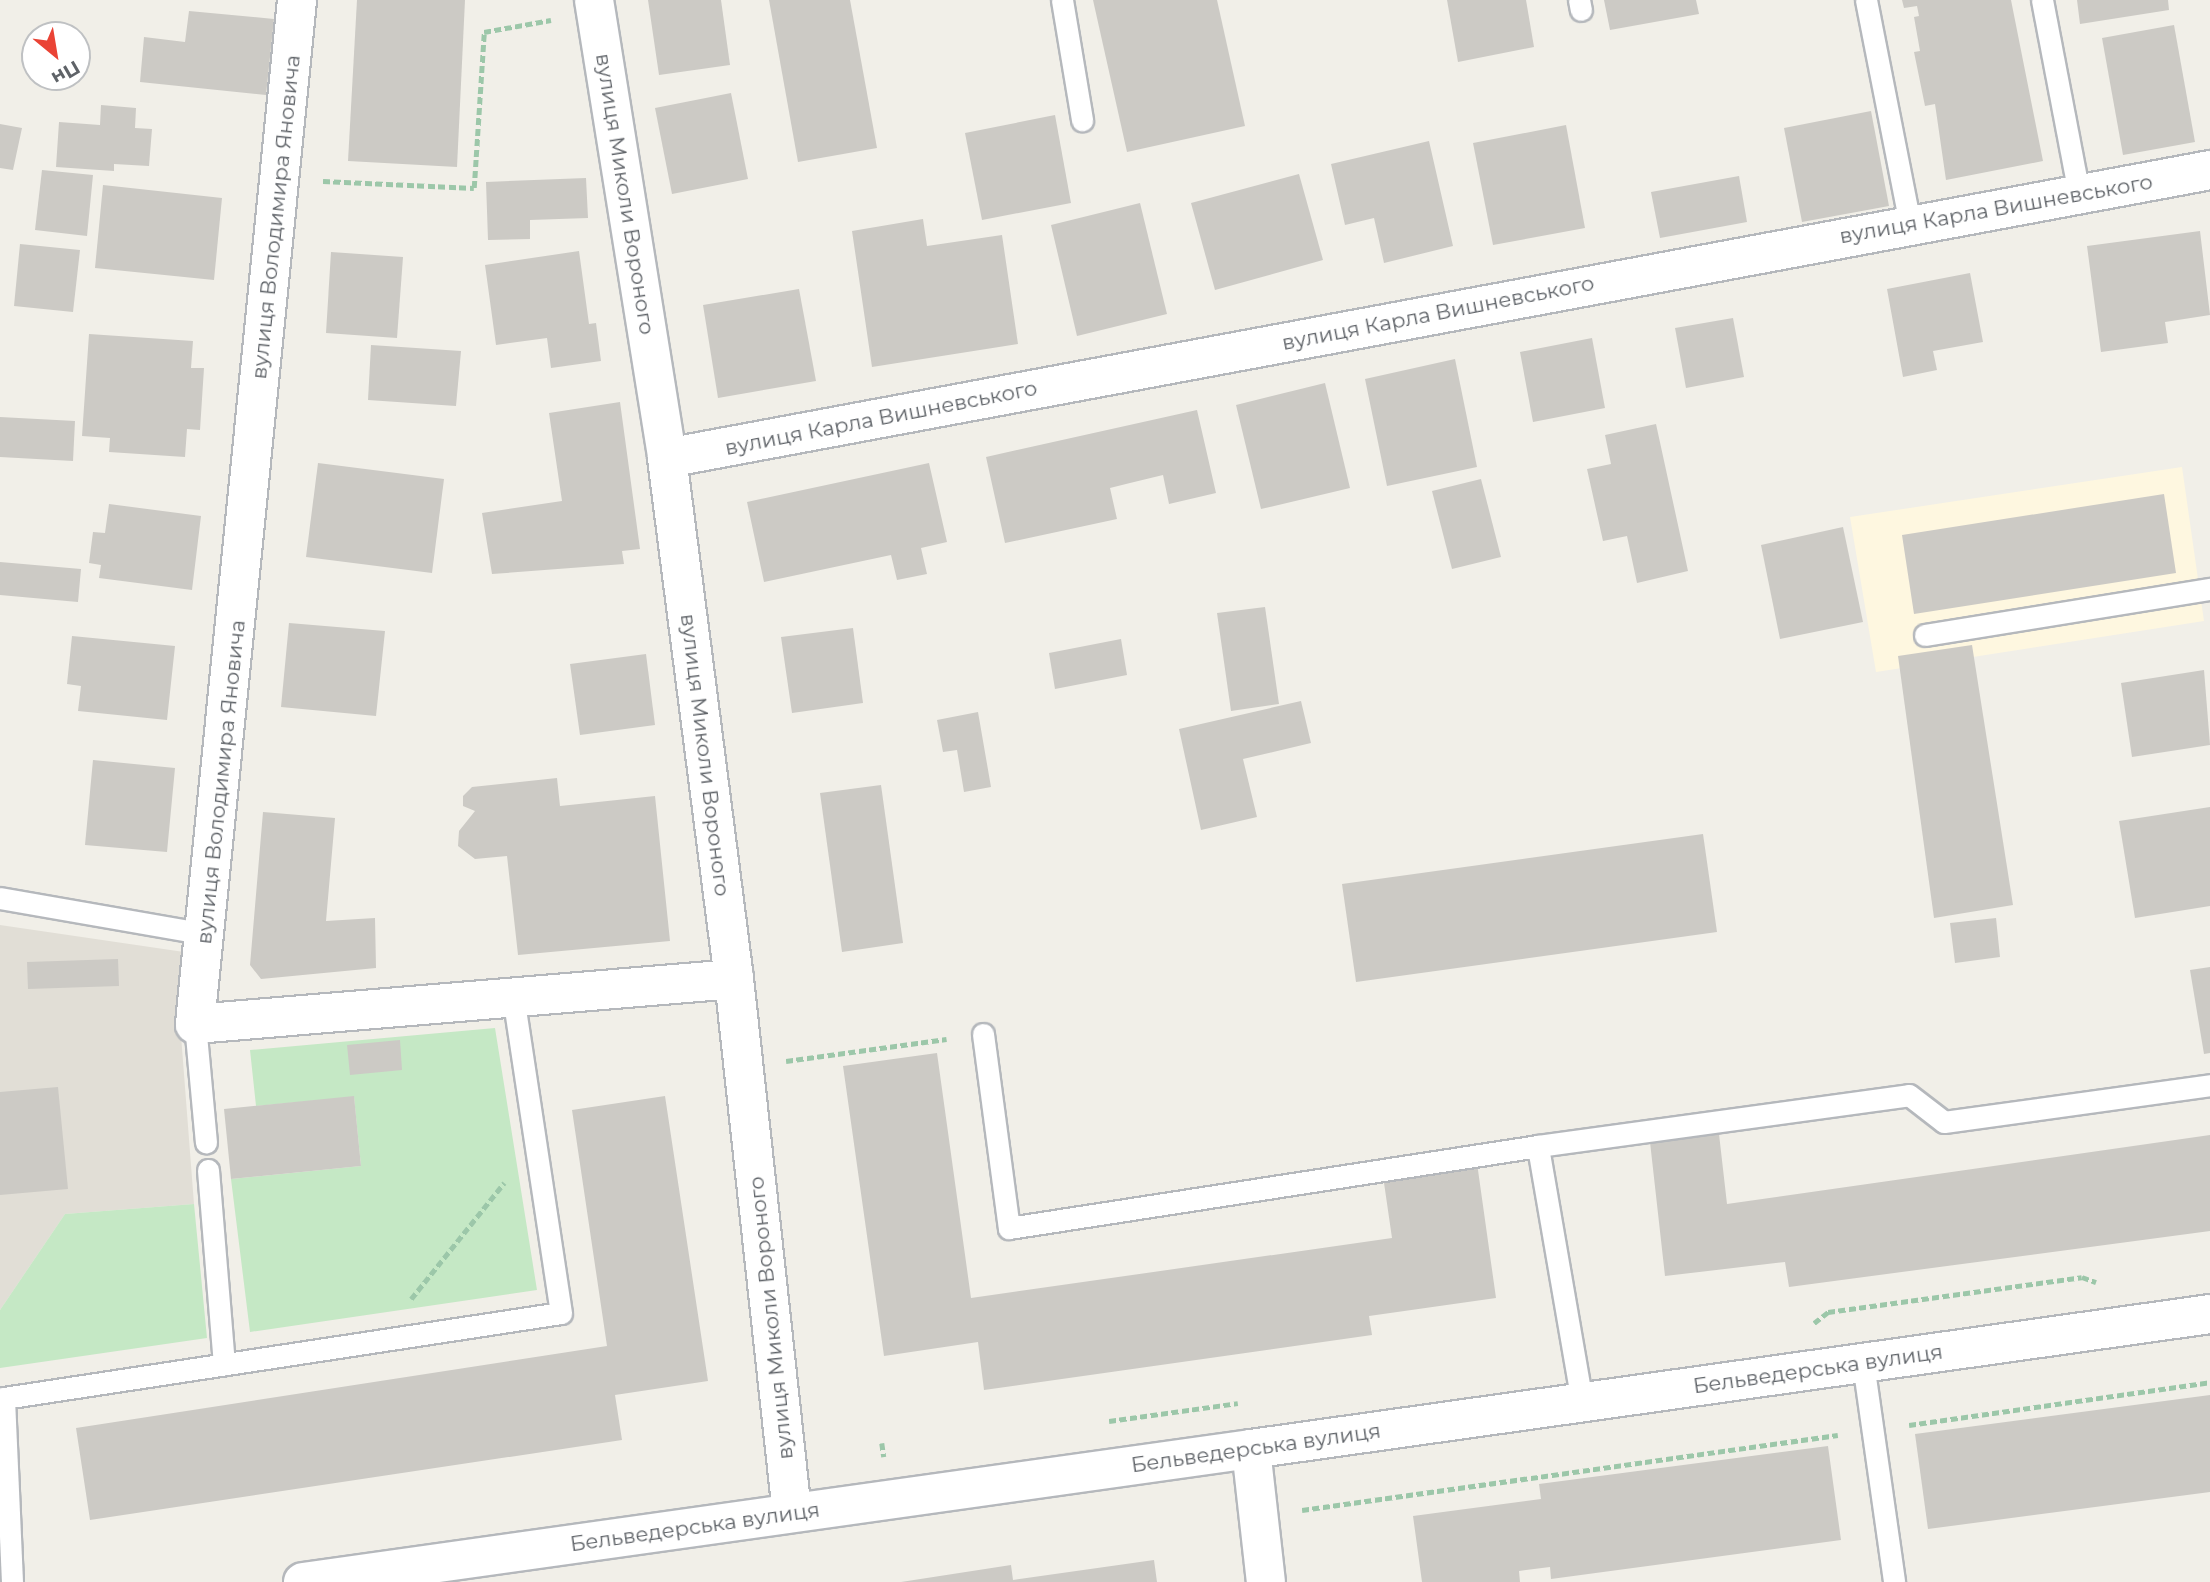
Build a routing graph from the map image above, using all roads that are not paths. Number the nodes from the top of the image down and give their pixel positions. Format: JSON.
{"nodes":[{"id":1,"x":297,"y":0,"type":"edge"},
{"id":2,"x":1062,"y":0,"type":"edge"},
{"id":3,"x":1866,"y":0,"type":"edge"},
{"id":4,"x":2042,"y":0,"type":"edge"},
{"id":5,"x":595,"y":6,"type":"edge"},
{"id":6,"x":1082,"y":120,"type":"dead end"},
{"id":7,"x":2210,"y":170,"type":"edge"},
{"id":8,"x":2079,"y":194,"type":"junction"},
{"id":9,"x":1910,"y":225,"type":"junction"},
{"id":10,"x":667,"y":458,"type":"junction"},
{"id":11,"x":2210,"y":589,"type":"edge"},
{"id":12,"x":1925,"y":635,"type":"dead end"},
{"id":13,"x":0,"y":898,"type":"edge"},
{"id":14,"x":206,"y":934,"type":"junction"},
{"id":15,"x":734,"y":979,"type":"junction"},
{"id":16,"x":513,"y":997,"type":"junction"},
{"id":17,"x":195,"y":1024,"type":"junction"},
{"id":18,"x":983,"y":1034,"type":"road end"},
{"id":19,"x":2210,"y":1085,"type":"edge"},
{"id":20,"x":206,"y":1142,"type":"dead end"},
{"id":21,"x":1538,"y":1146,"type":"junction"},
{"id":22,"x":208,"y":1170,"type":"dead end"},
{"id":23,"x":2210,"y":1314,"type":"edge"},
{"id":24,"x":1863,"y":1363,"type":"junction"},
{"id":25,"x":224,"y":1364,"type":"junction"},
{"id":26,"x":2,"y":1398,"type":"edge"},
{"id":27,"x":1582,"y":1402,"type":"junction"},
{"id":28,"x":1251,"y":1449,"type":"junction"},
{"id":29,"x":792,"y":1513,"type":"junction"},
{"id":30,"x":12,"y":1582,"type":"edge"},
{"id":31,"x":303,"y":1582,"type":"edge"},
{"id":32,"x":1266,"y":1582,"type":"edge"},
{"id":33,"x":1894,"y":1582,"type":"edge"}],
"edges":[{"from":1,"to":14,"type":"street","name":"вулиця Володимира Яновича"},
{"from":2,"to":6,"type":"lane"},
{"from":3,"to":9,"type":"lane"},
{"from":4,"to":8,"type":"lane"},
{"from":5,"to":10,"type":"street","name":"вулиця Миколи Вороного"},
{"from":7,"to":8,"type":"street","name":"вулиця Карла Вишневського"},
{"from":8,"to":9,"type":"street","name":"вулиця Карла Вишневського"},
{"from":9,"to":10,"type":"street","name":"вулиця Карла Вишневського"},
{"from":10,"to":15,"type":"street","name":"вулиця Миколи Вороного"},
{"from":11,"to":12,"type":"lane"},
{"from":13,"to":14,"type":"lane"},
{"from":14,"to":17,"type":"street","name":"вулиця Володимира Яновича"},
{"from":15,"to":16,"type":"street"},
{"from":15,"to":29,"type":"street","name":"вулиця Миколи Вороного"},
{"from":16,"to":17,"type":"street"},
{"from":16,"to":25,"type":"lane"},
{"from":17,"to":20,"type":"lane"},
{"from":18,"to":21,"type":"lane"},
{"from":19,"to":21,"type":"lane"},
{"from":21,"to":27,"type":"lane"},
{"from":22,"to":25,"type":"lane"},
{"from":23,"to":24,"type":"street","name":"Бельведерська вулиця"},
{"from":24,"to":27,"type":"street","name":"Бельведерська вулиця"},
{"from":24,"to":33,"type":"lane"},
{"from":25,"to":26,"type":"lane"},
{"from":26,"to":30,"type":"lane"},
{"from":27,"to":28,"type":"street","name":"Бельведерська вулиця"},
{"from":28,"to":29,"type":"street","name":"Бельведерська вулиця"},
{"from":28,"to":32,"type":"street"},
{"from":29,"to":31,"type":"street","name":"Бельведерська вулиця"}]}
